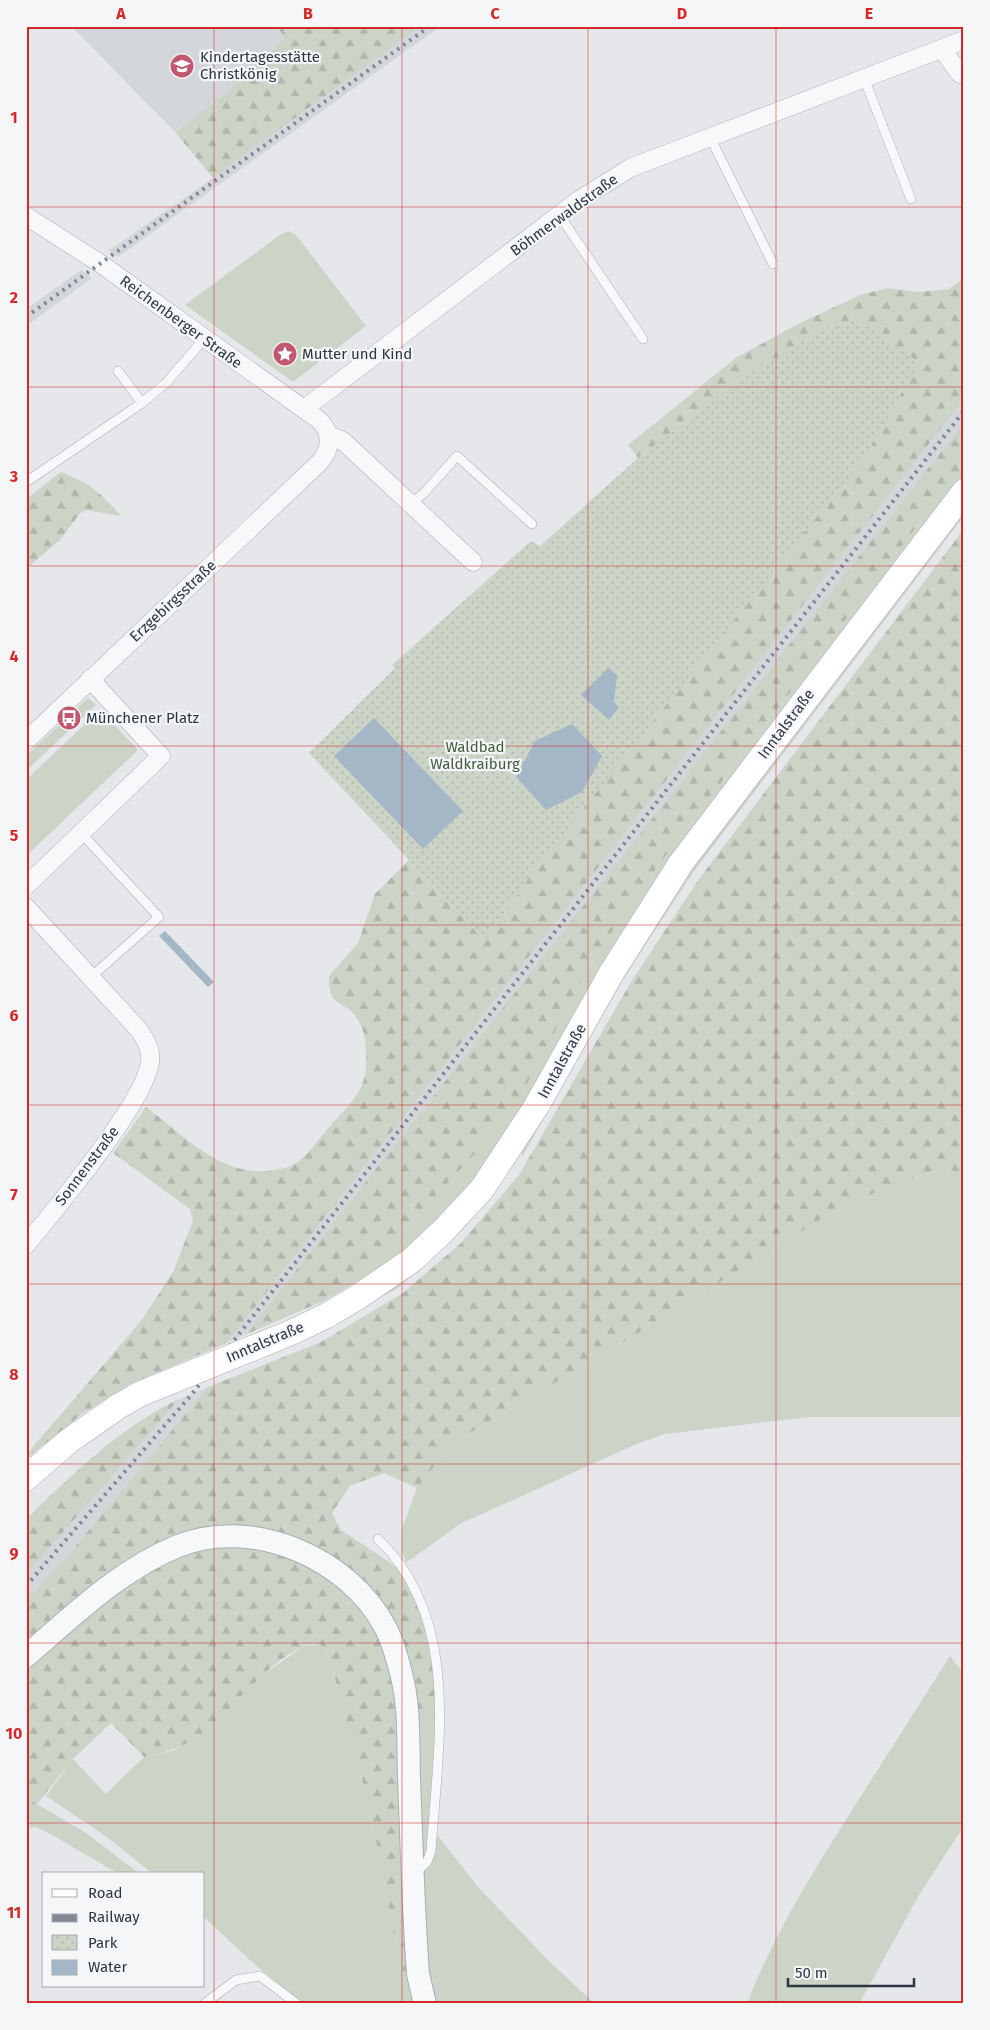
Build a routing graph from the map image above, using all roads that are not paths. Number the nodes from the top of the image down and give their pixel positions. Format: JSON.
{"nodes":[{"id":1,"x":964,"y":40,"type":"edge"},
{"id":2,"x":942,"y":48,"type":"junction"},
{"id":3,"x":964,"y":75,"type":"edge"},
{"id":4,"x":864,"y":78,"type":"junction"},
{"id":5,"x":710,"y":137,"type":"junction"},
{"id":6,"x":911,"y":199,"type":"dead end"},
{"id":7,"x":26,"y":216,"type":"edge"},
{"id":8,"x":560,"y":216,"type":"junction"},
{"id":9,"x":773,"y":264,"type":"dead end"},
{"id":10,"x":204,"y":339,"type":"junction"},
{"id":11,"x":644,"y":339,"type":"dead end"},
{"id":12,"x":118,"y":371,"type":"dead end"},
{"id":13,"x":142,"y":402,"type":"junction"},
{"id":14,"x":304,"y":409,"type":"junction"},
{"id":15,"x":329,"y":435,"type":"junction"},
{"id":16,"x":26,"y":482,"type":"edge"},
{"id":17,"x":964,"y":492,"type":"edge"},
{"id":18,"x":410,"y":504,"type":"junction"},
{"id":19,"x":532,"y":524,"type":"dead end"},
{"id":20,"x":473,"y":562,"type":"dead end"},
{"id":21,"x":90,"y":679,"type":"junction"},
{"id":22,"x":27,"y":738,"type":"edge"},
{"id":23,"x":81,"y":833,"type":"junction"},
{"id":24,"x":26,"y":886,"type":"edge"},
{"id":25,"x":26,"y":907,"type":"edge"},
{"id":26,"x":91,"y":978,"type":"junction"},
{"id":27,"x":26,"y":1245,"type":"edge"},
{"id":28,"x":26,"y":1478,"type":"edge"},
{"id":29,"x":378,"y":1539,"type":"dead end"},
{"id":30,"x":26,"y":1656,"type":"edge"},
{"id":31,"x":413,"y":1873,"type":"junction"},
{"id":32,"x":204,"y":2004,"type":"edge"},
{"id":33,"x":297,"y":2004,"type":"edge"},
{"id":34,"x":425,"y":2004,"type":"edge"}],
"edges":[{"from":1,"to":2,"type":"street","name":"Böhmerwaldstraße"},
{"from":2,"to":3,"type":"street"},
{"from":2,"to":4,"type":"street","name":"Böhmerwaldstraße"},
{"from":4,"to":5,"type":"street","name":"Böhmerwaldstraße"},
{"from":4,"to":6,"type":"lane"},
{"from":5,"to":8,"type":"street","name":"Böhmerwaldstraße"},
{"from":5,"to":9,"type":"lane"},
{"from":7,"to":10,"type":"street","name":"Reichenberger Straße"},
{"from":8,"to":11,"type":"lane"},
{"from":8,"to":14,"type":"street","name":"Böhmerwaldstraße"},
{"from":10,"to":13,"type":"lane"},
{"from":10,"to":14,"type":"street","name":"Reichenberger Straße"},
{"from":12,"to":13,"type":"lane"},
{"from":13,"to":16,"type":"lane"},
{"from":14,"to":15,"type":"street","name":"Reichenberger Straße"},
{"from":15,"to":18,"type":"street","name":"Reichenberger Straße"},
{"from":15,"to":21,"type":"street","name":"Erzgebirgsstraße"},
{"from":17,"to":28,"type":"main road","name":"Inntalstraße","bridge":true},
{"from":18,"to":19,"type":"lane"},
{"from":18,"to":20,"type":"street","name":"Reichenberger Straße"},
{"from":21,"to":22,"type":"street","name":"Erzgebirgsstraße"},
{"from":21,"to":23,"type":"street"},
{"from":23,"to":24,"type":"street"},
{"from":23,"to":26,"type":"lane"},
{"from":25,"to":26,"type":"street"},
{"from":26,"to":27,"type":"street","name":"Sonnenstraße"},
{"from":29,"to":31,"type":"lane"},
{"from":30,"to":31,"type":"street"},
{"from":31,"to":34,"type":"street"},
{"from":32,"to":33,"type":"lane"}]}
